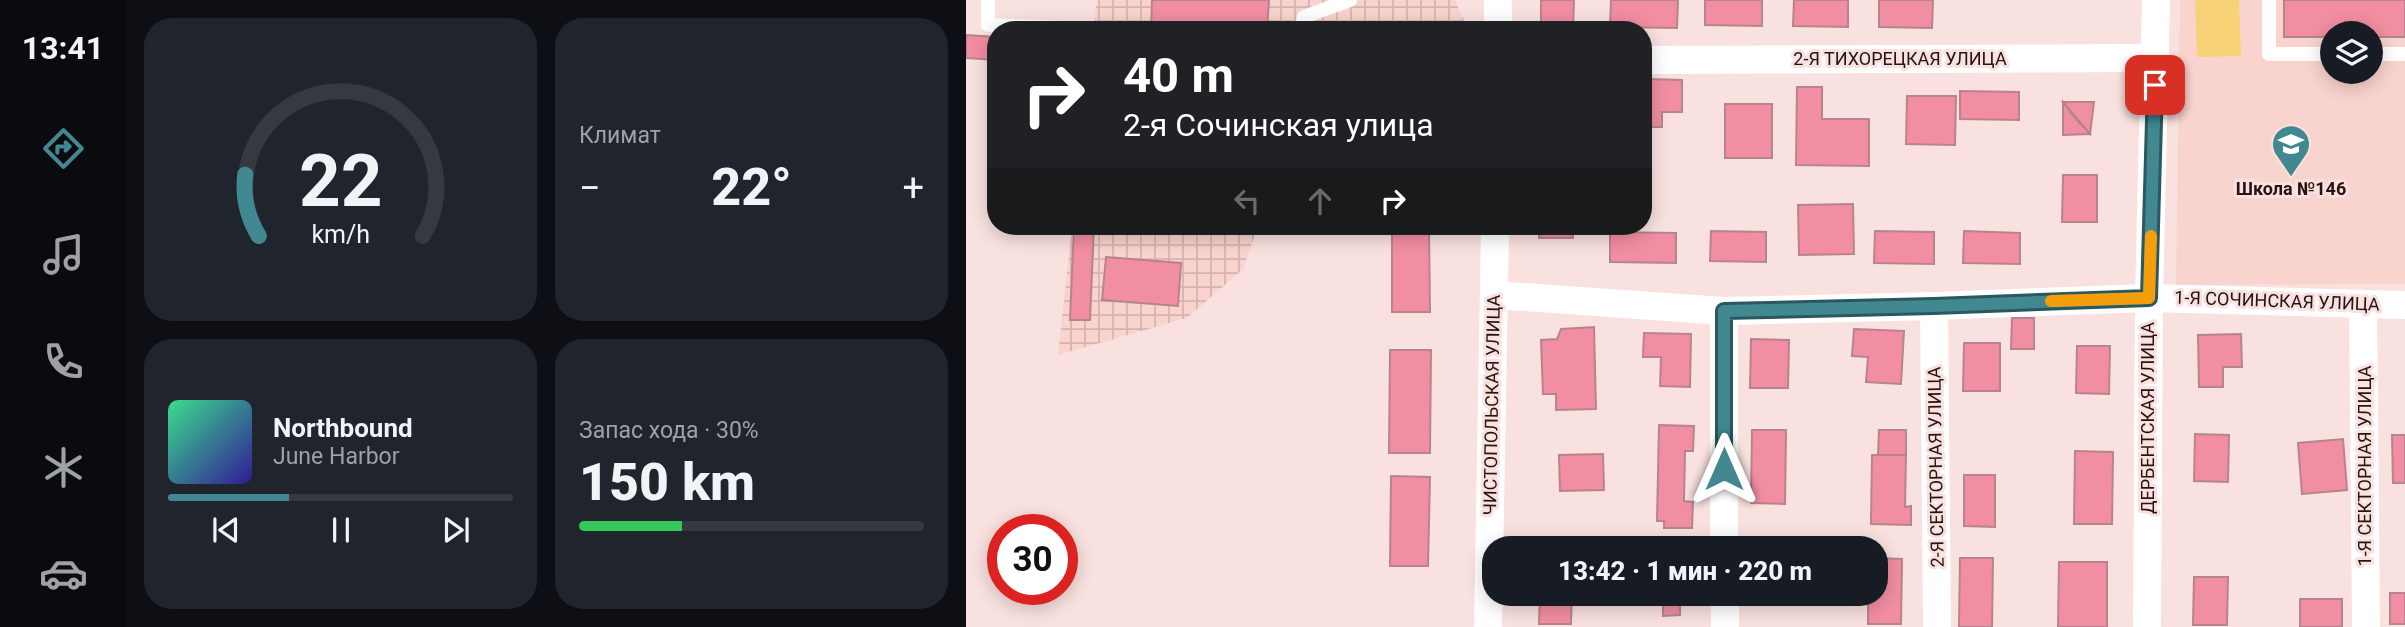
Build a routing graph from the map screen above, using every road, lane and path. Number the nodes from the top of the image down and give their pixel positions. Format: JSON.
{"nodes":[{"id":1,"x":988,"y":0,"type":"edge"},
{"id":2,"x":1350,"y":0,"type":"edge"},
{"id":3,"x":1498,"y":0,"type":"edge"},
{"id":4,"x":2156,"y":0,"type":"edge"},
{"id":5,"x":2269,"y":0,"type":"edge"},
{"id":6,"x":988,"y":21,"type":"edge"},
{"id":7,"x":1303,"y":21,"type":"edge"},
{"id":8,"x":1498,"y":21,"type":"edge"},
{"id":9,"x":2320,"y":54,"type":"edge"},
{"id":10,"x":2383,"y":54,"type":"edge"},
{"id":11,"x":2405,"y":54,"type":"edge"},
{"id":12,"x":2156,"y":58,"type":"junction"},
{"id":13,"x":1652,"y":60,"type":"edge"},
{"id":14,"x":1495,"y":235,"type":"edge"},
{"id":15,"x":1494,"y":295,"type":"junction"},
{"id":16,"x":2149,"y":298,"type":"junction"},
{"id":17,"x":2364,"y":304,"type":"junction"},
{"id":18,"x":2405,"y":305,"type":"edge"},
{"id":19,"x":1934,"y":306,"type":"junction"},
{"id":20,"x":1724,"y":311,"type":"junction"},
{"id":21,"x":1724,"y":536,"type":"edge"},
{"id":22,"x":1724,"y":606,"type":"edge"},
{"id":23,"x":1488,"y":627,"type":"edge"},
{"id":24,"x":1725,"y":627,"type":"edge"},
{"id":25,"x":1937,"y":627,"type":"edge"},
{"id":26,"x":2147,"y":627,"type":"edge"},
{"id":27,"x":2366,"y":627,"type":"edge"}],
"edges":[{"from":1,"to":6,"type":"lane"},
{"from":2,"to":7,"type":"lane"},
{"from":3,"to":8,"type":"street"},
{"from":4,"to":12,"type":"street","name":"ДЕРБЕНТСКАЯ УЛИЦА"},
{"from":5,"to":9,"type":"lane"},
{"from":10,"to":11,"type":"lane"},
{"from":12,"to":13,"type":"street","name":"2-Я ТИХОРЕЦКАЯ УЛИЦА"},
{"from":12,"to":16,"type":"street","name":"ДЕРБЕНТСКАЯ УЛИЦА"},
{"from":14,"to":15,"type":"street","name":"ЧИСТОПОЛЬСКАЯ УЛИЦА"},
{"from":15,"to":20,"type":"street","name":"1-Я СОЧИНСКАЯ УЛИЦА"},
{"from":15,"to":23,"type":"street","name":"ЧИСТОПОЛЬСКАЯ УЛИЦА"},
{"from":16,"to":17,"type":"street","name":"1-Я СОЧИНСКАЯ УЛИЦА"},
{"from":16,"to":19,"type":"street","name":"1-Я СОЧИНСКАЯ УЛИЦА"},
{"from":16,"to":26,"type":"street","name":"ДЕРБЕНТСКАЯ УЛИЦА"},
{"from":17,"to":18,"type":"street","name":"1-Я СОЧИНСКАЯ УЛИЦА"},
{"from":17,"to":27,"type":"street","name":"1-Я СЕКТОРНАЯ УЛИЦА"},
{"from":19,"to":20,"type":"street","name":"1-Я СОЧИНСКАЯ УЛИЦА"},
{"from":19,"to":25,"type":"street","name":"2-Я СЕКТОРНАЯ УЛИЦА"},
{"from":20,"to":21,"type":"street"},
{"from":22,"to":24,"type":"street"}]}
